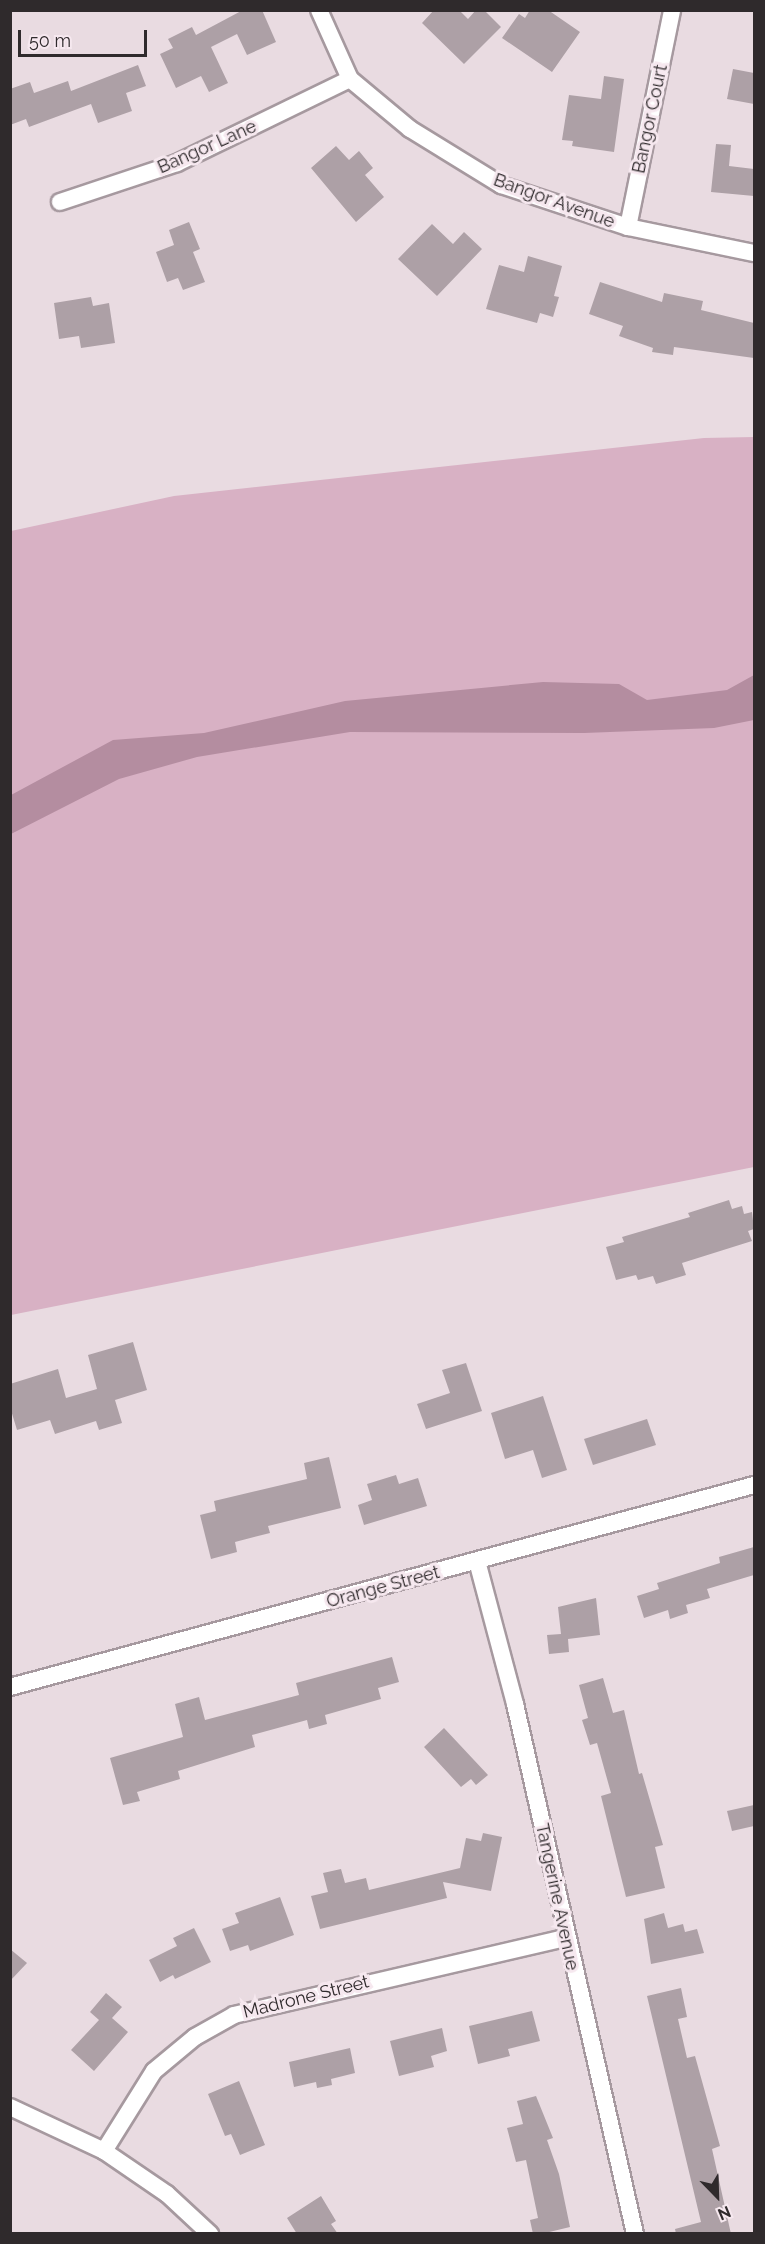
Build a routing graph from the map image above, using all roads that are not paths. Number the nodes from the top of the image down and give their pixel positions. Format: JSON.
{"nodes":[{"id":1,"x":319,"y":10,"type":"edge"},
{"id":2,"x":672,"y":10,"type":"edge"},
{"id":3,"x":350,"y":80,"type":"junction"},
{"id":4,"x":60,"y":202,"type":"dead end"},
{"id":5,"x":628,"y":227,"type":"junction"},
{"id":6,"x":754,"y":253,"type":"edge"},
{"id":7,"x":754,"y":1485,"type":"edge"},
{"id":8,"x":477,"y":1561,"type":"junction"},
{"id":9,"x":10,"y":1687,"type":"edge"},
{"id":10,"x":565,"y":1938,"type":"junction"},
{"id":11,"x":10,"y":2107,"type":"edge"},
{"id":12,"x":104,"y":2151,"type":"junction"},
{"id":13,"x":210,"y":2234,"type":"edge"},
{"id":14,"x":635,"y":2234,"type":"edge"}],
"edges":[{"from":1,"to":3,"type":"street","name":"Bangor Avenue"},
{"from":2,"to":5,"type":"street","name":"Bangor Court"},
{"from":3,"to":4,"type":"street","name":"Bangor Lane"},
{"from":3,"to":5,"type":"street","name":"Bangor Avenue"},
{"from":5,"to":6,"type":"street","name":"Bangor Avenue"},
{"from":7,"to":8,"type":"street","name":"Orange Street"},
{"from":8,"to":9,"type":"street","name":"Orange Street"},
{"from":8,"to":10,"type":"street","name":"Tangerine Avenue"},
{"from":10,"to":12,"type":"street","name":"Madrone Street"},
{"from":10,"to":14,"type":"street","name":"Tangerine Avenue"},
{"from":11,"to":12,"type":"street"},
{"from":12,"to":13,"type":"street"}]}
